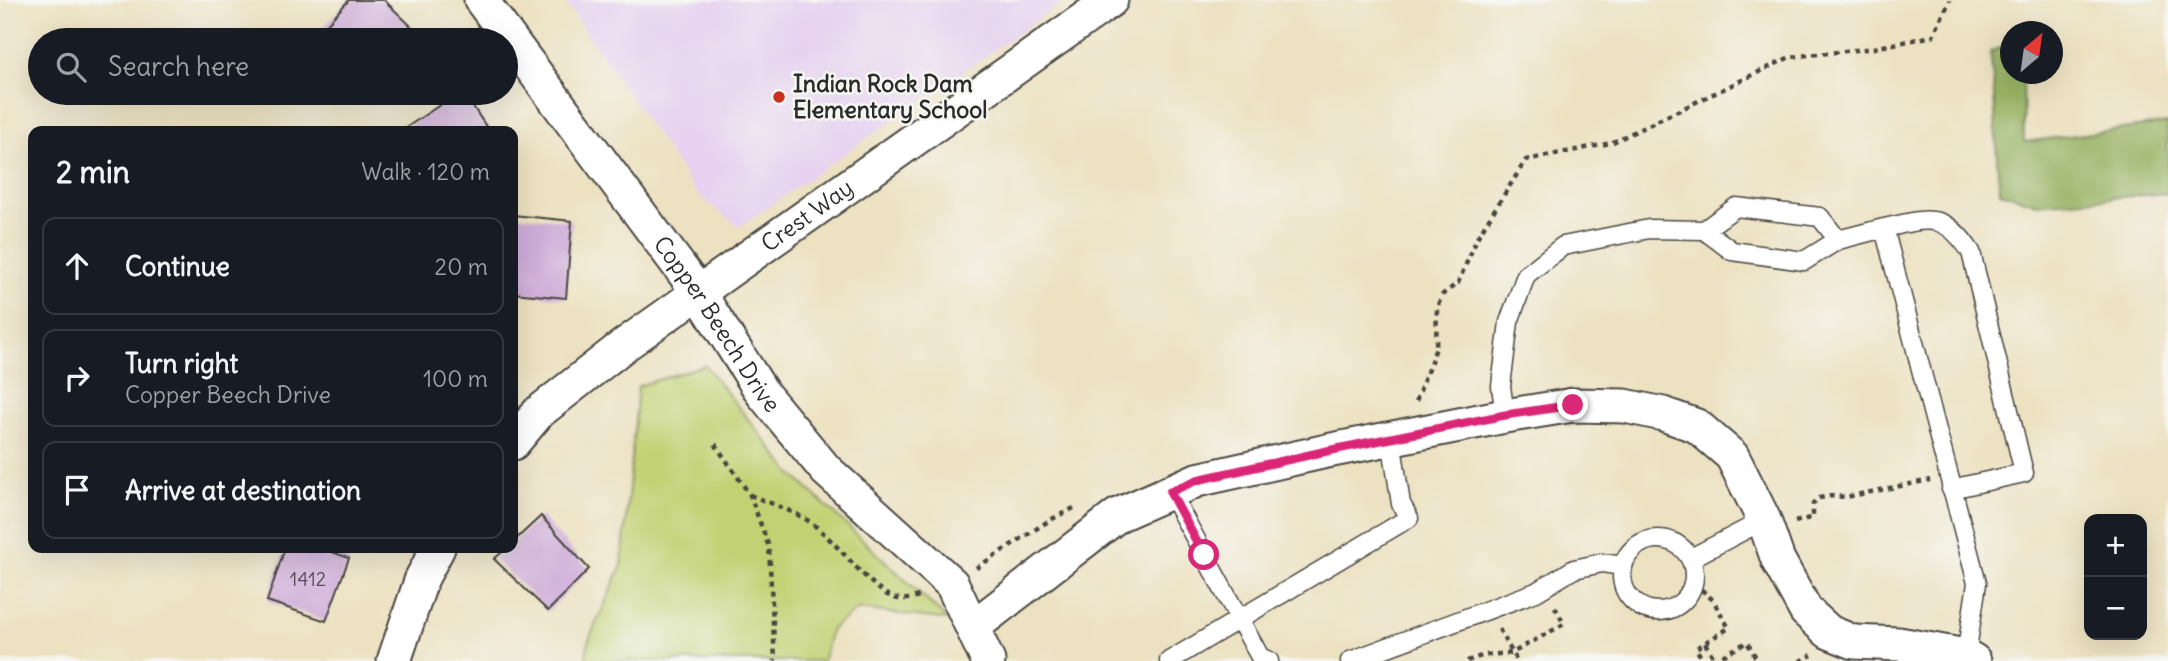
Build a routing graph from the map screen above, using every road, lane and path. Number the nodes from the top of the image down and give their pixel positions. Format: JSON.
{"nodes":[{"id":1,"x":481,"y":0,"type":"edge"},
{"id":2,"x":1111,"y":0,"type":"edge"},
{"id":3,"x":1950,"y":0,"type":"edge"},
{"id":4,"x":502,"y":28,"type":"edge"},
{"id":5,"x":518,"y":50,"type":"edge"},
{"id":6,"x":1884,"y":228,"type":"junction"},
{"id":7,"x":1704,"y":230,"type":"junction"},
{"id":8,"x":1838,"y":240,"type":"junction"},
{"id":9,"x":699,"y":293,"type":"junction"},
{"id":10,"x":1403,"y":404,"type":"dead end"},
{"id":11,"x":1505,"y":415,"type":"junction"},
{"id":12,"x":518,"y":437,"type":"edge"},
{"id":13,"x":1391,"y":439,"type":"junction"},
{"id":14,"x":715,"y":444,"type":"dead end"},
{"id":15,"x":1949,"y":483,"type":"junction"},
{"id":16,"x":1170,"y":492,"type":"junction"},
{"id":17,"x":750,"y":495,"type":"junction"},
{"id":18,"x":1084,"y":502,"type":"dead end"},
{"id":19,"x":1766,"y":525,"type":"junction"},
{"id":20,"x":435,"y":553,"type":"edge"},
{"id":21,"x":1691,"y":558,"type":"junction"},
{"id":22,"x":1623,"y":566,"type":"junction"},
{"id":23,"x":1694,"y":583,"type":"junction"},
{"id":24,"x":952,"y":584,"type":"junction"},
{"id":25,"x":1548,"y":585,"type":"junction"},
{"id":26,"x":1489,"y":609,"type":"junction"},
{"id":27,"x":1239,"y":619,"type":"junction"},
{"id":28,"x":973,"y":627,"type":"junction"},
{"id":29,"x":1705,"y":643,"type":"junction"},
{"id":30,"x":1512,"y":653,"type":"junction"},
{"id":31,"x":1970,"y":658,"type":"edge"},
{"id":32,"x":394,"y":661,"type":"edge"},
{"id":33,"x":775,"y":661,"type":"edge"},
{"id":34,"x":988,"y":661,"type":"edge"},
{"id":35,"x":1169,"y":661,"type":"edge"},
{"id":36,"x":1269,"y":661,"type":"edge"},
{"id":37,"x":1350,"y":661,"type":"edge"},
{"id":38,"x":1467,"y":661,"type":"edge"},
{"id":39,"x":1517,"y":661,"type":"edge"},
{"id":40,"x":1703,"y":661,"type":"edge"},
{"id":41,"x":1715,"y":661,"type":"edge"},
{"id":42,"x":1758,"y":661,"type":"edge"}],
"edges":[{"from":1,"to":4,"type":"street","name":"Copper Beech Drive"},
{"from":2,"to":9,"type":"street","name":"Crest Way"},
{"from":3,"to":10,"type":"path"},
{"from":5,"to":9,"type":"street","name":"Copper Beech Drive"},
{"from":6,"to":8,"type":"lane"},
{"from":6,"to":15,"type":"lane"},
{"from":6,"to":15,"type":"lane"},
{"from":7,"to":8,"type":"lane"},
{"from":7,"to":8,"type":"lane"},
{"from":7,"to":11,"type":"lane"},
{"from":9,"to":12,"type":"street","name":"Crest Way"},
{"from":9,"to":24,"type":"street","name":"Copper Beech Drive"},
{"from":11,"to":13,"type":"street"},
{"from":11,"to":19,"type":"street"},
{"from":13,"to":16,"type":"street"},
{"from":13,"to":27,"type":"lane"},
{"from":14,"to":17,"type":"path"},
{"from":15,"to":19,"type":"path"},
{"from":15,"to":31,"type":"lane"},
{"from":16,"to":27,"type":"lane"},
{"from":16,"to":28,"type":"street"},
{"from":17,"to":24,"type":"path"},
{"from":17,"to":33,"type":"path"},
{"from":18,"to":24,"type":"path"},
{"from":19,"to":21,"type":"lane"},
{"from":19,"to":31,"type":"street"},
{"from":20,"to":32,"type":"street"},
{"from":21,"to":22,"type":"lane"},
{"from":21,"to":23,"type":"lane"},
{"from":22,"to":23,"type":"lane"},
{"from":22,"to":25,"type":"lane"},
{"from":23,"to":29,"type":"path"},
{"from":24,"to":28,"type":"street","name":"Copper Beech Drive"},
{"from":25,"to":26,"type":"lane"},
{"from":25,"to":30,"type":"path"},
{"from":26,"to":30,"type":"path"},
{"from":26,"to":37,"type":"lane"},
{"from":27,"to":35,"type":"lane"},
{"from":27,"to":36,"type":"lane"},
{"from":28,"to":34,"type":"street","name":"Copper Beech Drive"},
{"from":29,"to":40,"type":"path"},
{"from":29,"to":41,"type":"path"},
{"from":30,"to":38,"type":"path"},
{"from":30,"to":39,"type":"path"},
{"from":41,"to":42,"type":"path"}]}
